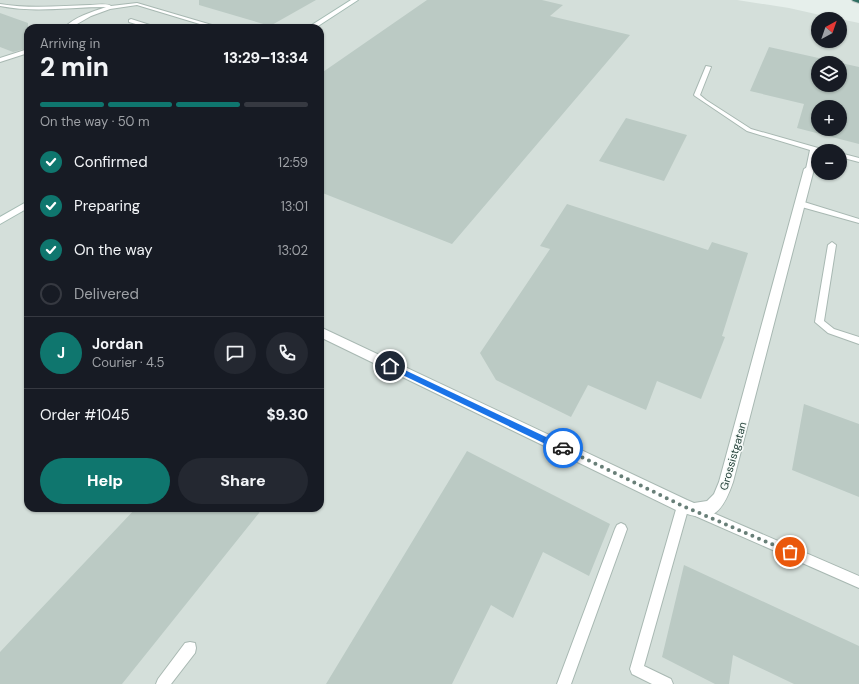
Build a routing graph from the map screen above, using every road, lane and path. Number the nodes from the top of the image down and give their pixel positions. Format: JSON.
{"nodes":[{"id":1,"x":355,"y":0,"type":"edge"},
{"id":2,"x":855,"y":0,"type":"edge"},
{"id":3,"x":859,"y":1,"type":"edge"},
{"id":4,"x":0,"y":6,"type":"edge"},
{"id":5,"x":117,"y":6,"type":"junction"},
{"id":6,"x":132,"y":21,"type":"dead end"},
{"id":7,"x":72,"y":24,"type":"edge"},
{"id":8,"x":141,"y":24,"type":"edge"},
{"id":9,"x":206,"y":24,"type":"edge"},
{"id":10,"x":316,"y":24,"type":"edge"},
{"id":11,"x":24,"y":53,"type":"edge"},
{"id":12,"x":0,"y":60,"type":"edge"},
{"id":13,"x":708,"y":68,"type":"dead end"},
{"id":14,"x":811,"y":148,"type":"edge"},
{"id":15,"x":847,"y":157,"type":"edge"},
{"id":16,"x":859,"y":160,"type":"edge"},
{"id":17,"x":811,"y":162,"type":"edge"},
{"id":18,"x":809,"y":170,"type":"joint"},
{"id":19,"x":801,"y":204,"type":"junction"},
{"id":20,"x":24,"y":206,"type":"edge"},
{"id":21,"x":0,"y":221,"type":"edge"},
{"id":22,"x":859,"y":221,"type":"edge"},
{"id":23,"x":832,"y":245,"type":"dead end"},
{"id":24,"x":324,"y":334,"type":"edge"},
{"id":25,"x":859,"y":341,"type":"edge"},
{"id":26,"x":689,"y":508,"type":"junction"},
{"id":27,"x":621,"y":530,"type":"dead end"},
{"id":28,"x":859,"y":582,"type":"edge"},
{"id":29,"x":190,"y":648,"type":"dead end"},
{"id":30,"x":163,"y":684,"type":"edge"},
{"id":31,"x":564,"y":684,"type":"edge"},
{"id":32,"x":666,"y":684,"type":"edge"}],
"edges":[{"from":1,"to":10,"type":"street"},
{"from":2,"to":3,"type":"highway"},
{"from":4,"to":5,"type":"lane"},
{"from":5,"to":7,"type":"lane"},
{"from":5,"to":9,"type":"lane"},
{"from":6,"to":8,"type":"lane"},
{"from":11,"to":12,"type":"lane"},
{"from":13,"to":14,"type":"lane"},
{"from":15,"to":16,"type":"lane"},
{"from":17,"to":18,"type":"lane"},
{"from":18,"to":19,"type":"street","name":"Grossistgatan"},
{"from":19,"to":22,"type":"lane"},
{"from":19,"to":26,"type":"street","name":"Grossistgatan"},
{"from":20,"to":21,"type":"street"},
{"from":23,"to":25,"type":"lane"},
{"from":24,"to":26,"type":"street"},
{"from":26,"to":28,"type":"lane"},
{"from":26,"to":32,"type":"lane"},
{"from":27,"to":31,"type":"lane"},
{"from":29,"to":30,"type":"lane"}]}
